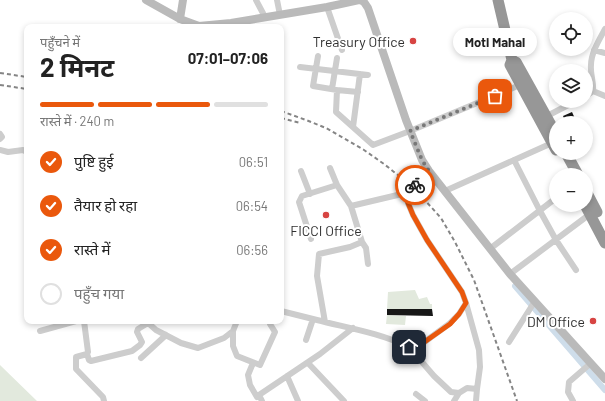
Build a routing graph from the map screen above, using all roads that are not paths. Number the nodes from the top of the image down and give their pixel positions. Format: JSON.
{"nodes":[{"id":1,"x":146,"y":0,"type":"edge"},
{"id":2,"x":183,"y":0,"type":"edge"},
{"id":3,"x":256,"y":0,"type":"edge"},
{"id":4,"x":277,"y":0,"type":"edge"},
{"id":5,"x":359,"y":0,"type":"edge"},
{"id":6,"x":498,"y":0,"type":"edge"},
{"id":7,"x":154,"y":2,"type":"edge"},
{"id":8,"x":327,"y":7,"type":"junction"},
{"id":9,"x":280,"y":15,"type":"junction"},
{"id":10,"x":265,"y":18,"type":"junction"},
{"id":11,"x":180,"y":19,"type":"junction"},
{"id":12,"x":194,"y":24,"type":"edge"},
{"id":13,"x":220,"y":24,"type":"edge"},
{"id":14,"x":605,"y":29,"type":"edge"},
{"id":15,"x":342,"y":50,"type":"dead end"},
{"id":16,"x":594,"y":50,"type":"junction"},
{"id":17,"x":605,"y":53,"type":"edge"},
{"id":18,"x":318,"y":56,"type":"dead end"},
{"id":19,"x":337,"y":58,"type":"dead end"},
{"id":20,"x":512,"y":60,"type":"junction"},
{"id":21,"x":590,"y":64,"type":"edge"},
{"id":22,"x":300,"y":67,"type":"dead end"},
{"id":23,"x":316,"y":68,"type":"junction"},
{"id":24,"x":335,"y":71,"type":"junction"},
{"id":25,"x":360,"y":74,"type":"junction"},
{"id":26,"x":368,"y":75,"type":"dead end"},
{"id":27,"x":520,"y":85,"type":"junction"},
{"id":28,"x":335,"y":89,"type":"junction"},
{"id":29,"x":593,"y":91,"type":"edge"},
{"id":30,"x":358,"y":92,"type":"junction"},
{"id":31,"x":605,"y":96,"type":"edge"},
{"id":32,"x":562,"y":108,"type":"edge"},
{"id":33,"x":543,"y":118,"type":"junction"},
{"id":34,"x":353,"y":127,"type":"junction"},
{"id":35,"x":549,"y":130,"type":"edge"},
{"id":36,"x":410,"y":131,"type":"junction"},
{"id":37,"x":0,"y":134,"type":"edge"},
{"id":38,"x":0,"y":139,"type":"edge"},
{"id":39,"x":549,"y":148,"type":"edge"},
{"id":40,"x":0,"y":150,"type":"edge"},
{"id":41,"x":24,"y":150,"type":"edge"},
{"id":42,"x":514,"y":160,"type":"junction"},
{"id":43,"x":330,"y":168,"type":"dead end"},
{"id":44,"x":301,"y":171,"type":"dead end"},
{"id":45,"x":429,"y":171,"type":"junction"},
{"id":46,"x":337,"y":185,"type":"junction"},
{"id":47,"x":444,"y":191,"type":"junction"},
{"id":48,"x":406,"y":193,"type":"junction"},
{"id":49,"x":310,"y":194,"type":"junction"},
{"id":50,"x":549,"y":204,"type":"edge"},
{"id":51,"x":593,"y":205,"type":"edge"},
{"id":52,"x":352,"y":206,"type":"junction"},
{"id":53,"x":540,"y":211,"type":"junction"},
{"id":54,"x":585,"y":212,"type":"edge"},
{"id":55,"x":590,"y":212,"type":"edge"},
{"id":56,"x":605,"y":229,"type":"edge"},
{"id":57,"x":311,"y":239,"type":"dead end"},
{"id":58,"x":556,"y":240,"type":"junction"},
{"id":59,"x":362,"y":242,"type":"junction"},
{"id":60,"x":605,"y":243,"type":"edge"},
{"id":61,"x":491,"y":248,"type":"junction"},
{"id":62,"x":368,"y":264,"type":"dead end"},
{"id":63,"x":576,"y":270,"type":"dead end"},
{"id":64,"x":510,"y":274,"type":"junction"},
{"id":65,"x":535,"y":301,"type":"junction"},
{"id":66,"x":466,"y":303,"type":"junction"},
{"id":67,"x":284,"y":312,"type":"edge"},
{"id":68,"x":312,"y":319,"type":"junction"},
{"id":69,"x":325,"y":322,"type":"junction"},
{"id":70,"x":65,"y":324,"type":"edge"},
{"id":71,"x":84,"y":324,"type":"edge"},
{"id":72,"x":144,"y":324,"type":"edge"},
{"id":73,"x":149,"y":324,"type":"edge"},
{"id":74,"x":236,"y":324,"type":"edge"},
{"id":75,"x":270,"y":324,"type":"edge"},
{"id":76,"x":354,"y":328,"type":"junction"},
{"id":77,"x":233,"y":330,"type":"junction"},
{"id":78,"x":40,"y":331,"type":"dead end"},
{"id":79,"x":166,"y":335,"type":"junction"},
{"id":80,"x":306,"y":340,"type":"dead end"},
{"id":81,"x":509,"y":342,"type":"dead end"},
{"id":82,"x":409,"y":347,"type":"junction"},
{"id":83,"x":87,"y":354,"type":"junction"},
{"id":84,"x":141,"y":358,"type":"dead end"},
{"id":85,"x":254,"y":362,"type":"junction"},
{"id":86,"x":308,"y":363,"type":"junction"},
{"id":87,"x":587,"y":366,"type":"junction"},
{"id":88,"x":287,"y":376,"type":"junction"},
{"id":89,"x":605,"y":379,"type":"edge"},
{"id":90,"x":476,"y":389,"type":"junction"},
{"id":91,"x":459,"y":393,"type":"junction"},
{"id":92,"x":416,"y":394,"type":"dead end"},
{"id":93,"x":259,"y":398,"type":"edge"},
{"id":94,"x":104,"y":401,"type":"edge"},
{"id":95,"x":251,"y":401,"type":"edge"},
{"id":96,"x":298,"y":401,"type":"edge"},
{"id":97,"x":344,"y":401,"type":"edge"},
{"id":98,"x":425,"y":401,"type":"edge"},
{"id":99,"x":454,"y":401,"type":"edge"},
{"id":100,"x":476,"y":401,"type":"edge"},
{"id":101,"x":573,"y":401,"type":"edge"}],
"edges":[{"from":1,"to":7,"type":"street"},
{"from":2,"to":11,"type":"street"},
{"from":3,"to":10,"type":"street"},
{"from":4,"to":9,"type":"street"},
{"from":5,"to":8,"type":"street"},
{"from":5,"to":36,"type":"street"},
{"from":6,"to":20,"type":"highway"},
{"from":7,"to":11,"type":"street"},
{"from":8,"to":9,"type":"street"},
{"from":8,"to":15,"type":"street"},
{"from":9,"to":10,"type":"street"},
{"from":10,"to":13,"type":"street"},
{"from":11,"to":12,"type":"street"},
{"from":14,"to":16,"type":"street"},
{"from":16,"to":17,"type":"street"},
{"from":16,"to":21,"type":"street"},
{"from":18,"to":23,"type":"street"},
{"from":19,"to":24,"type":"street"},
{"from":20,"to":27,"type":"highway"},
{"from":20,"to":33,"type":"highway"},
{"from":22,"to":23,"type":"street"},
{"from":23,"to":24,"type":"street"},
{"from":23,"to":28,"type":"street"},
{"from":24,"to":25,"type":"street"},
{"from":24,"to":28,"type":"street"},
{"from":25,"to":26,"type":"street"},
{"from":25,"to":30,"type":"street"},
{"from":27,"to":33,"type":"highway"},
{"from":27,"to":36,"type":"street"},
{"from":28,"to":30,"type":"street"},
{"from":28,"to":34,"type":"street"},
{"from":29,"to":31,"type":"street"},
{"from":30,"to":34,"type":"street"},
{"from":32,"to":33,"type":"street"},
{"from":33,"to":35,"type":"highway"},
{"from":34,"to":36,"type":"street"},
{"from":36,"to":45,"type":"street"},
{"from":37,"to":38,"type":"street"},
{"from":39,"to":42,"type":"street"},
{"from":40,"to":41,"type":"street"},
{"from":42,"to":47,"type":"street"},
{"from":42,"to":53,"type":"street"},
{"from":43,"to":46,"type":"street"},
{"from":44,"to":49,"type":"street"},
{"from":45,"to":47,"type":"street"},
{"from":45,"to":48,"type":"street"},
{"from":46,"to":49,"type":"street"},
{"from":46,"to":52,"type":"street"},
{"from":47,"to":61,"type":"street"},
{"from":48,"to":52,"type":"street"},
{"from":48,"to":66,"type":"street"},
{"from":49,"to":57,"type":"street"},
{"from":50,"to":53,"type":"street"},
{"from":51,"to":56,"type":"highway"},
{"from":52,"to":59,"type":"street"},
{"from":53,"to":58,"type":"street"},
{"from":53,"to":61,"type":"street"},
{"from":54,"to":58,"type":"street"},
{"from":55,"to":60,"type":"highway"},
{"from":58,"to":63,"type":"street"},
{"from":58,"to":64,"type":"street"},
{"from":59,"to":62,"type":"street"},
{"from":59,"to":69,"type":"street"},
{"from":61,"to":64,"type":"street"},
{"from":64,"to":65,"type":"street"},
{"from":65,"to":81,"type":"street"},
{"from":65,"to":87,"type":"street"},
{"from":66,"to":82,"type":"street"},
{"from":66,"to":90,"type":"street"},
{"from":67,"to":68,"type":"street"},
{"from":68,"to":69,"type":"street"},
{"from":68,"to":80,"type":"street"},
{"from":69,"to":76,"type":"street"},
{"from":70,"to":78,"type":"street"},
{"from":71,"to":83,"type":"street"},
{"from":72,"to":83,"type":"street"},
{"from":73,"to":79,"type":"street"},
{"from":74,"to":77,"type":"street"},
{"from":75,"to":85,"type":"street"},
{"from":76,"to":82,"type":"street"},
{"from":76,"to":86,"type":"street"},
{"from":77,"to":79,"type":"street"},
{"from":77,"to":85,"type":"street"},
{"from":79,"to":84,"type":"street"},
{"from":82,"to":91,"type":"street"},
{"from":83,"to":94,"type":"street"},
{"from":85,"to":93,"type":"street"},
{"from":86,"to":88,"type":"street"},
{"from":86,"to":97,"type":"street"},
{"from":87,"to":89,"type":"street"},
{"from":87,"to":101,"type":"street"},
{"from":88,"to":93,"type":"street"},
{"from":88,"to":96,"type":"street"},
{"from":90,"to":91,"type":"street"},
{"from":90,"to":100,"type":"street"},
{"from":91,"to":99,"type":"street"},
{"from":92,"to":98,"type":"street"},
{"from":93,"to":95,"type":"street"}]}
